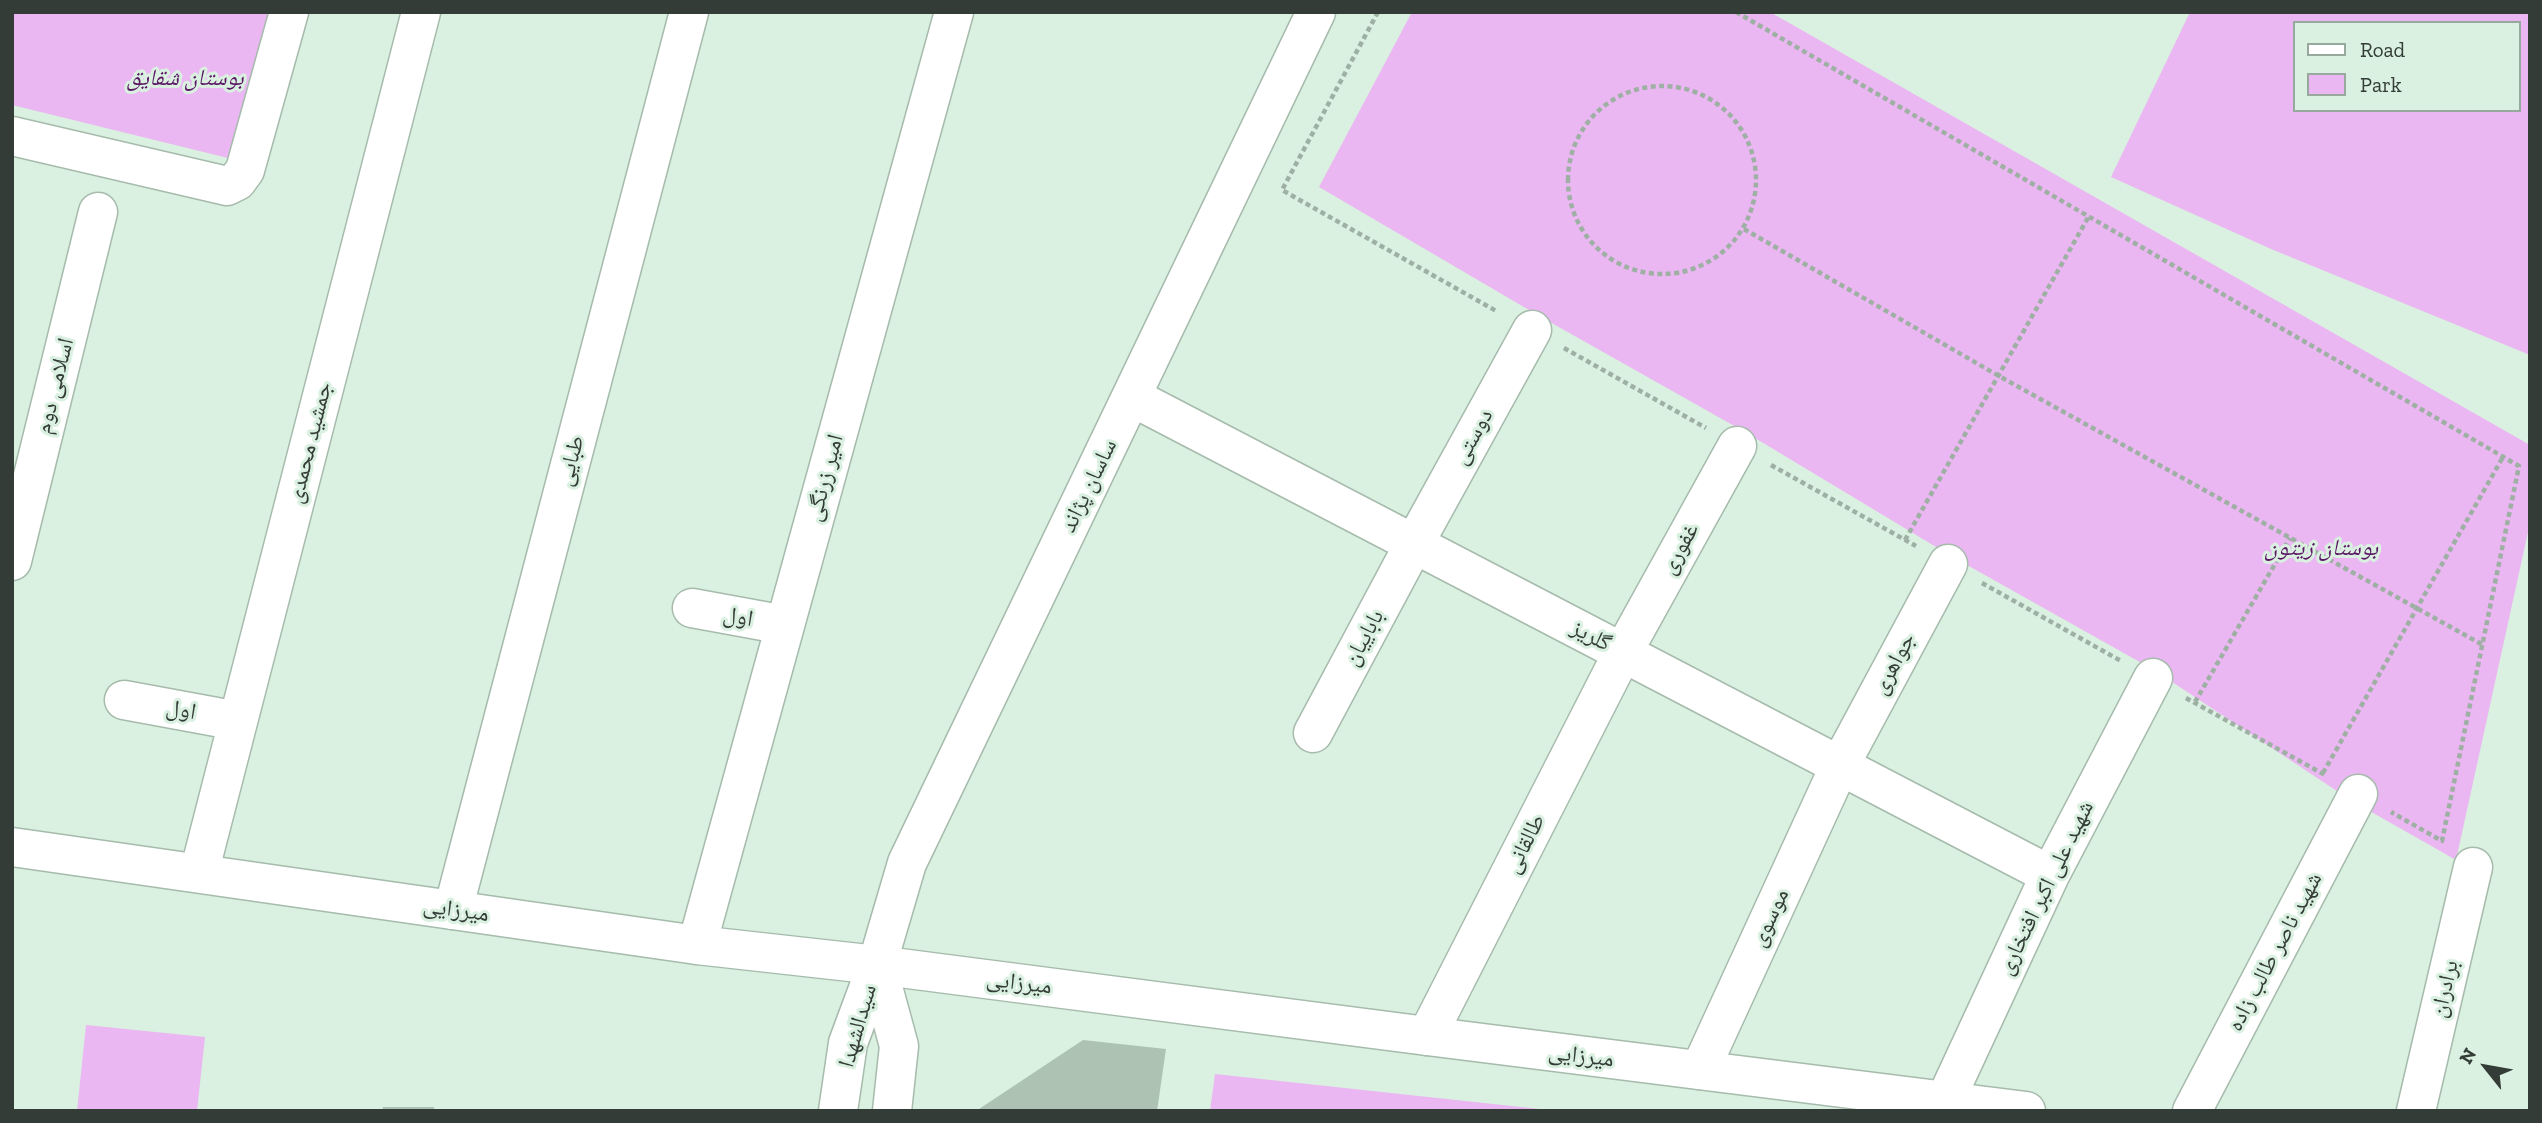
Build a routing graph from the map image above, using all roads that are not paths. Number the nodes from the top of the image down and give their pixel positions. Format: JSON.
{"nodes":[{"id":1,"x":289,"y":12,"type":"edge"},
{"id":2,"x":421,"y":12,"type":"edge"},
{"id":3,"x":689,"y":12,"type":"edge"},
{"id":4,"x":954,"y":12,"type":"edge"},
{"id":5,"x":1316,"y":12,"type":"edge"},
{"id":6,"x":12,"y":136,"type":"edge"},
{"id":7,"x":98,"y":212,"type":"dead end"},
{"id":8,"x":1532,"y":330,"type":"road end"},
{"id":9,"x":1132,"y":397,"type":"junction"},
{"id":10,"x":1737,"y":446,"type":"road end"},
{"id":11,"x":1414,"y":544,"type":"junction"},
{"id":12,"x":12,"y":561,"type":"edge"},
{"id":13,"x":1948,"y":564,"type":"road end"},
{"id":14,"x":692,"y":608,"type":"dead end"},
{"id":15,"x":785,"y":625,"type":"junction"},
{"id":16,"x":1623,"y":652,"type":"junction"},
{"id":17,"x":2153,"y":678,"type":"road end"},
{"id":18,"x":124,"y":700,"type":"dead end"},
{"id":19,"x":238,"y":721,"type":"junction"},
{"id":20,"x":1313,"y":733,"type":"dead end"},
{"id":21,"x":1840,"y":765,"type":"junction"},
{"id":22,"x":2358,"y":794,"type":"road end"},
{"id":23,"x":12,"y":847,"type":"edge"},
{"id":24,"x":2473,"y":867,"type":"dead end"},
{"id":25,"x":200,"y":873,"type":"junction"},
{"id":26,"x":2050,"y":875,"type":"junction"},
{"id":27,"x":453,"y":909,"type":"junction"},
{"id":28,"x":697,"y":945,"type":"junction"},
{"id":29,"x":877,"y":964,"type":"junction"},
{"id":30,"x":1427,"y":1037,"type":"junction"},
{"id":31,"x":1700,"y":1070,"type":"junction"},
{"id":32,"x":1945,"y":1101,"type":"junction"},
{"id":33,"x":838,"y":1111,"type":"edge"},
{"id":34,"x":892,"y":1111,"type":"edge"},
{"id":35,"x":2026,"y":1111,"type":"edge"},
{"id":36,"x":2192,"y":1111,"type":"edge"},
{"id":37,"x":2416,"y":1111,"type":"edge"}],
"edges":[{"from":1,"to":6,"type":"street"},
{"from":2,"to":19,"type":"street","name":"جمشید محمدی"},
{"from":3,"to":27,"type":"street","name":"طبایی"},
{"from":4,"to":15,"type":"street","name":"امیر زرنگی"},
{"from":5,"to":9,"type":"street","name":"ساسان پژاند"},
{"from":7,"to":12,"type":"street","name":"اسلامی دوم"},
{"from":8,"to":11,"type":"street","name":"دوستی"},
{"from":9,"to":11,"type":"street","name":"گلریز"},
{"from":9,"to":29,"type":"street","name":"ساسان پژاند"},
{"from":10,"to":16,"type":"street","name":"غفوری"},
{"from":11,"to":16,"type":"street","name":"گلریز"},
{"from":11,"to":20,"type":"street","name":"باباییان"},
{"from":13,"to":21,"type":"street","name":"جواهری"},
{"from":14,"to":15,"type":"street","name":"اول"},
{"from":15,"to":28,"type":"street","name":"امیر زرنگی"},
{"from":16,"to":21,"type":"street","name":"گلریز"},
{"from":16,"to":30,"type":"street","name":"طالقانی"},
{"from":17,"to":26,"type":"street","name":"شهید علی اکبر افتخاری"},
{"from":18,"to":19,"type":"street","name":"اول"},
{"from":19,"to":25,"type":"street","name":"جمشید محمدی"},
{"from":21,"to":26,"type":"street","name":"گلریز"},
{"from":21,"to":31,"type":"street","name":"موسوی"},
{"from":22,"to":36,"type":"street","name":"شهید ناصر طالب زاده"},
{"from":23,"to":25,"type":"street","name":"میرزایی"},
{"from":24,"to":37,"type":"street","name":"برادران"},
{"from":25,"to":27,"type":"street","name":"میرزایی"},
{"from":26,"to":32,"type":"street","name":"شهید علی اکبر افتخاری"},
{"from":27,"to":28,"type":"street","name":"میرزایی"},
{"from":28,"to":29,"type":"street","name":"میرزایی"},
{"from":29,"to":30,"type":"street","name":"میرزایی"},
{"from":29,"to":33,"type":"street","name":"سیدالشهدا"},
{"from":29,"to":34,"type":"street","name":"سیدالشهدا"},
{"from":30,"to":31,"type":"street","name":"میرزایی"},
{"from":31,"to":32,"type":"street","name":"میرزایی"},
{"from":32,"to":35,"type":"street","name":"میرزایی"}]}
